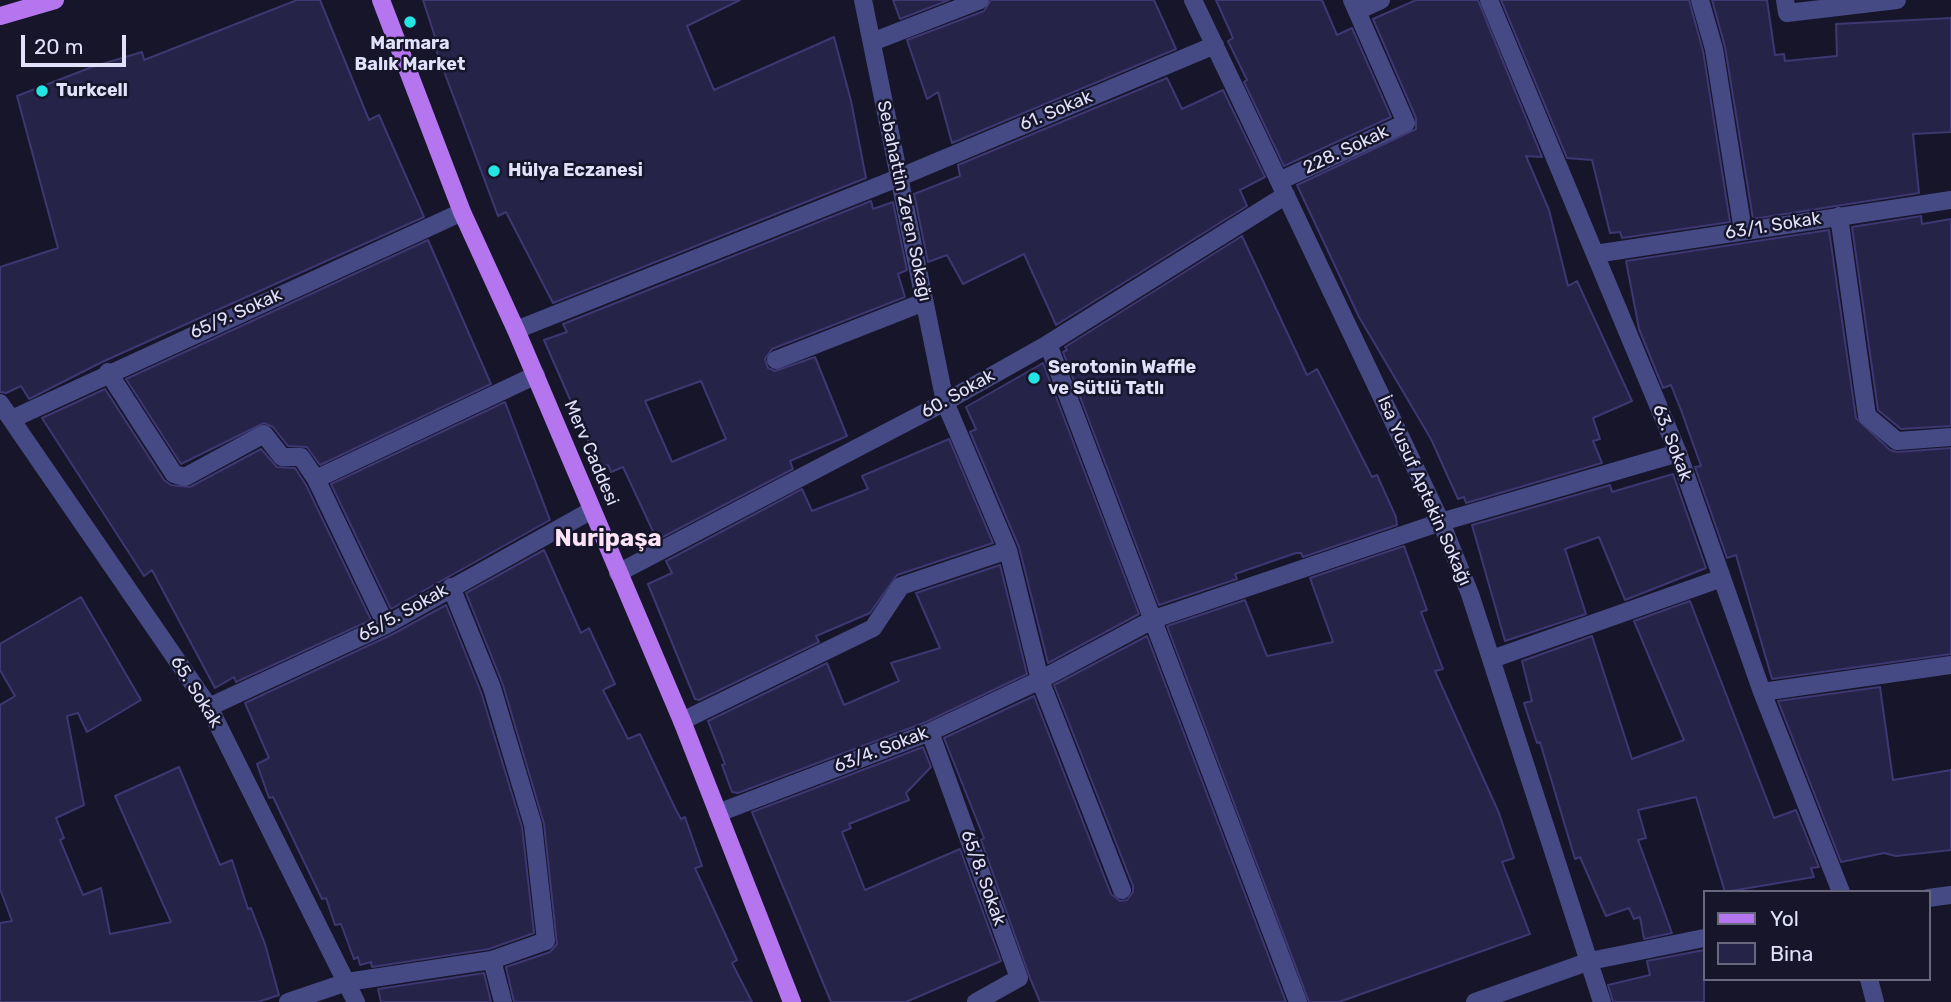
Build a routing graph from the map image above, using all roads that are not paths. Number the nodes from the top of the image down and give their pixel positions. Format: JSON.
{"nodes":[{"id":1,"x":55,"y":0,"type":"edge"},
{"id":2,"x":381,"y":0,"type":"edge"},
{"id":3,"x":863,"y":0,"type":"edge"},
{"id":4,"x":981,"y":0,"type":"edge"},
{"id":5,"x":1193,"y":0,"type":"edge"},
{"id":6,"x":1381,"y":0,"type":"edge"},
{"id":7,"x":1489,"y":0,"type":"edge"},
{"id":8,"x":1700,"y":0,"type":"edge"},
{"id":9,"x":1785,"y":0,"type":"edge"},
{"id":10,"x":1897,"y":0,"type":"edge"},
{"id":11,"x":1355,"y":5,"type":"edge"},
{"id":12,"x":0,"y":16,"type":"edge"},
{"id":13,"x":872,"y":42,"type":"junction"},
{"id":14,"x":1215,"y":45,"type":"junction"},
{"id":15,"x":898,"y":178,"type":"junction"},
{"id":16,"x":1282,"y":188,"type":"junction"},
{"id":17,"x":1951,"y":200,"type":"edge"},
{"id":18,"x":462,"y":212,"type":"junction"},
{"id":19,"x":1839,"y":216,"type":"junction"},
{"id":20,"x":1743,"y":231,"type":"junction"},
{"id":21,"x":1595,"y":254,"type":"junction"},
{"id":22,"x":924,"y":302,"type":"junction"},
{"id":23,"x":516,"y":330,"type":"junction"},
{"id":24,"x":1048,"y":344,"type":"junction"},
{"id":25,"x":775,"y":360,"type":"dead end"},
{"id":26,"x":108,"y":372,"type":"junction"},
{"id":27,"x":536,"y":375,"type":"junction"},
{"id":28,"x":946,"y":402,"type":"junction"},
{"id":29,"x":0,"y":403,"type":"edge"},
{"id":30,"x":12,"y":419,"type":"junction"},
{"id":31,"x":1951,"y":437,"type":"edge"},
{"id":32,"x":1678,"y":453,"type":"junction"},
{"id":33,"x":317,"y":479,"type":"junction"},
{"id":34,"x":592,"y":510,"type":"junction"},
{"id":35,"x":1441,"y":522,"type":"junction"},
{"id":36,"x":1008,"y":550,"type":"junction"},
{"id":37,"x":618,"y":573,"type":"junction"},
{"id":38,"x":1722,"y":578,"type":"junction"},
{"id":39,"x":451,"y":587,"type":"junction"},
{"id":40,"x":1154,"y":619,"type":"junction"},
{"id":41,"x":386,"y":625,"type":"junction"},
{"id":42,"x":1492,"y":659,"type":"junction"},
{"id":43,"x":1951,"y":665,"type":"edge"},
{"id":44,"x":1040,"y":680,"type":"junction"},
{"id":45,"x":1762,"y":692,"type":"junction"},
{"id":46,"x":209,"y":707,"type":"junction"},
{"id":47,"x":682,"y":721,"type":"junction"},
{"id":48,"x":930,"y":732,"type":"junction"},
{"id":49,"x":718,"y":813,"type":"junction"},
{"id":50,"x":1122,"y":890,"type":"dead end"},
{"id":51,"x":1840,"y":890,"type":"edge"},
{"id":52,"x":1951,"y":895,"type":"edge"},
{"id":53,"x":1930,"y":898,"type":"edge"},
{"id":54,"x":1702,"y":938,"type":"edge"},
{"id":55,"x":492,"y":960,"type":"junction"},
{"id":56,"x":1590,"y":961,"type":"junction"},
{"id":57,"x":1870,"y":981,"type":"edge"},
{"id":58,"x":347,"y":982,"type":"junction"},
{"id":59,"x":288,"y":1002,"type":"edge"},
{"id":60,"x":356,"y":1002,"type":"edge"},
{"id":61,"x":503,"y":1002,"type":"edge"},
{"id":62,"x":792,"y":1002,"type":"edge"},
{"id":63,"x":976,"y":1002,"type":"edge"},
{"id":64,"x":1298,"y":1002,"type":"edge"},
{"id":65,"x":1475,"y":1002,"type":"edge"},
{"id":66,"x":1602,"y":1002,"type":"edge"},
{"id":67,"x":1875,"y":1002,"type":"edge"}],
"edges":[{"from":1,"to":12,"type":"main road"},
{"from":2,"to":18,"type":"main road","name":"Merv Caddesi"},
{"from":3,"to":13,"type":"street","name":"Sebahattin Zeren Sokağı"},
{"from":4,"to":13,"type":"street"},
{"from":5,"to":14,"type":"street","name":"İsa Yusuf Aptekin Sokağı"},
{"from":6,"to":11,"type":"street"},
{"from":7,"to":21,"type":"street","name":"63. Sokak"},
{"from":8,"to":20,"type":"street"},
{"from":9,"to":10,"type":"street"},
{"from":11,"to":16,"type":"street","name":"228. Sokak"},
{"from":13,"to":15,"type":"street","name":"Sebahattin Zeren Sokağı"},
{"from":14,"to":15,"type":"street","name":"61. Sokak"},
{"from":14,"to":16,"type":"street","name":"İsa Yusuf Aptekin Sokağı"},
{"from":15,"to":22,"type":"street","name":"Sebahattin Zeren Sokağı"},
{"from":15,"to":23,"type":"street","name":"61. Sokak"},
{"from":16,"to":24,"type":"street","name":"60. Sokak"},
{"from":16,"to":35,"type":"street","name":"İsa Yusuf Aptekin Sokağı"},
{"from":17,"to":19,"type":"street","name":"63/1. Sokak"},
{"from":18,"to":23,"type":"main road","name":"Merv Caddesi"},
{"from":18,"to":26,"type":"street","name":"65/9. Sokak"},
{"from":19,"to":20,"type":"street","name":"63/1. Sokak"},
{"from":19,"to":31,"type":"street"},
{"from":20,"to":21,"type":"street","name":"63/1. Sokak"},
{"from":21,"to":32,"type":"street","name":"63. Sokak"},
{"from":22,"to":25,"type":"street"},
{"from":22,"to":28,"type":"street","name":"Sebahattin Zeren Sokağı"},
{"from":23,"to":27,"type":"main road","name":"Merv Caddesi"},
{"from":24,"to":28,"type":"street","name":"60. Sokak"},
{"from":24,"to":40,"type":"street"},
{"from":26,"to":30,"type":"street","name":"65/9. Sokak"},
{"from":26,"to":33,"type":"street"},
{"from":27,"to":33,"type":"street"},
{"from":27,"to":34,"type":"main road","name":"Merv Caddesi"},
{"from":28,"to":36,"type":"street","name":"Sebahattin Zeren Sokağı"},
{"from":28,"to":37,"type":"street","name":"60. Sokak"},
{"from":29,"to":30,"type":"street","name":"65. Sokak"},
{"from":30,"to":46,"type":"street","name":"65. Sokak"},
{"from":32,"to":35,"type":"street","name":"63/4. Sokak"},
{"from":32,"to":38,"type":"street","name":"63. Sokak"},
{"from":33,"to":41,"type":"street"},
{"from":34,"to":37,"type":"main road","name":"Merv Caddesi"},
{"from":34,"to":39,"type":"street","name":"65/5. Sokak"},
{"from":35,"to":40,"type":"street","name":"63/4. Sokak"},
{"from":35,"to":42,"type":"street","name":"İsa Yusuf Aptekin Sokağı"},
{"from":36,"to":44,"type":"street","name":"Sebahattin Zeren Sokağı"},
{"from":36,"to":47,"type":"street"},
{"from":37,"to":47,"type":"main road","name":"Merv Caddesi"},
{"from":38,"to":42,"type":"street"},
{"from":38,"to":45,"type":"street","name":"63. Sokak"},
{"from":39,"to":41,"type":"street","name":"65/5. Sokak"},
{"from":39,"to":55,"type":"street"},
{"from":40,"to":44,"type":"street","name":"63/4. Sokak"},
{"from":40,"to":64,"type":"street"},
{"from":41,"to":46,"type":"street","name":"65/5. Sokak"},
{"from":42,"to":56,"type":"street","name":"İsa Yusuf Aptekin Sokağı"},
{"from":43,"to":45,"type":"street"},
{"from":44,"to":48,"type":"street","name":"63/4. Sokak"},
{"from":44,"to":50,"type":"street","name":"Sebahattin Zeren Sokağı"},
{"from":45,"to":51,"type":"street","name":"63. Sokak"},
{"from":46,"to":58,"type":"street","name":"65. Sokak"},
{"from":47,"to":49,"type":"main road","name":"Merv Caddesi"},
{"from":48,"to":49,"type":"street","name":"63/4. Sokak"},
{"from":48,"to":63,"type":"street","name":"65/8. Sokak"},
{"from":49,"to":62,"type":"main road","name":"Merv Caddesi"},
{"from":52,"to":53,"type":"street"},
{"from":54,"to":56,"type":"street"},
{"from":55,"to":58,"type":"street"},
{"from":55,"to":61,"type":"street"},
{"from":56,"to":65,"type":"street"},
{"from":56,"to":66,"type":"street","name":"İsa Yusuf Aptekin Sokağı"},
{"from":57,"to":67,"type":"street"},
{"from":58,"to":59,"type":"street"},
{"from":58,"to":60,"type":"street","name":"65. Sokak"}]}
